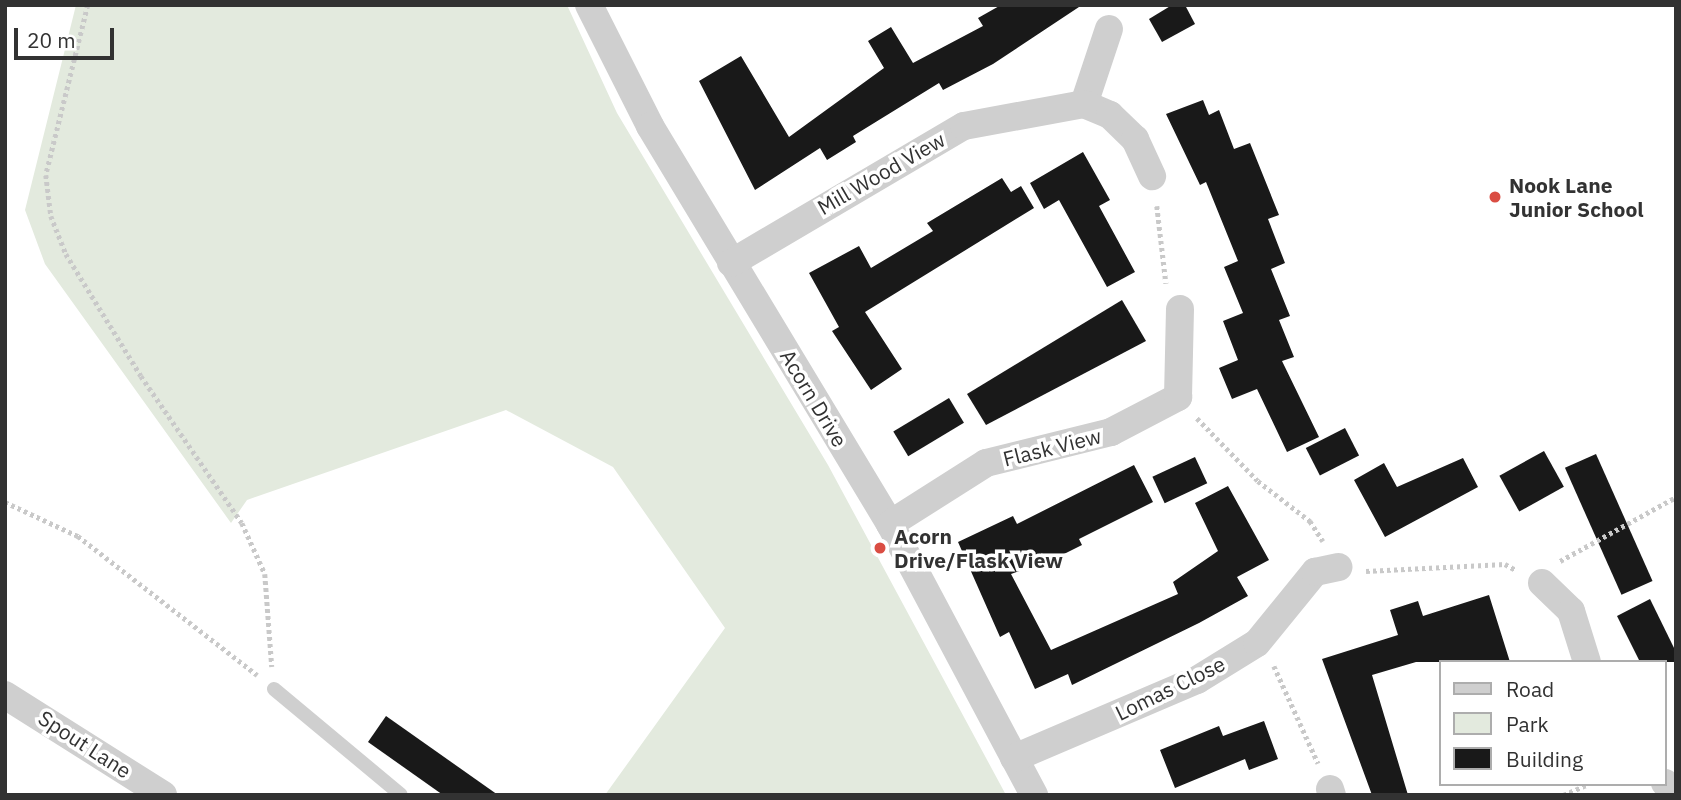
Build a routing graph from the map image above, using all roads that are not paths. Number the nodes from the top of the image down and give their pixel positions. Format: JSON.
{"nodes":[{"id":1,"x":589,"y":5,"type":"edge"},
{"id":2,"x":1109,"y":29,"type":"dead end"},
{"id":3,"x":1083,"y":104,"type":"junction"},
{"id":4,"x":1152,"y":176,"type":"road end"},
{"id":5,"x":731,"y":263,"type":"junction"},
{"id":6,"x":1180,"y":309,"type":"road end"},
{"id":7,"x":890,"y":524,"type":"junction"},
{"id":8,"x":1338,"y":567,"type":"road end"},
{"id":9,"x":1542,"y":583,"type":"road end"},
{"id":10,"x":1586,"y":660,"type":"edge"},
{"id":11,"x":274,"y":688,"type":"road end"},
{"id":12,"x":5,"y":695,"type":"edge"},
{"id":13,"x":1014,"y":758,"type":"junction"},
{"id":14,"x":163,"y":795,"type":"edge"},
{"id":15,"x":401,"y":795,"type":"edge"},
{"id":16,"x":1034,"y":795,"type":"edge"}],
"edges":[{"from":1,"to":5,"type":"street","name":"Acorn Drive"},
{"from":2,"to":3,"type":"street"},
{"from":3,"to":4,"type":"street"},
{"from":3,"to":5,"type":"street","name":"Mill Wood View"},
{"from":5,"to":7,"type":"street","name":"Acorn Drive"},
{"from":6,"to":7,"type":"street","name":"Flask View"},
{"from":7,"to":13,"type":"street","name":"Acorn Drive"},
{"from":8,"to":13,"type":"street","name":"Lomas Close"},
{"from":9,"to":10,"type":"street"},
{"from":11,"to":15,"type":"lane"},
{"from":12,"to":14,"type":"street","name":"Spout Lane"},
{"from":13,"to":16,"type":"street","name":"Acorn Drive"}]}
